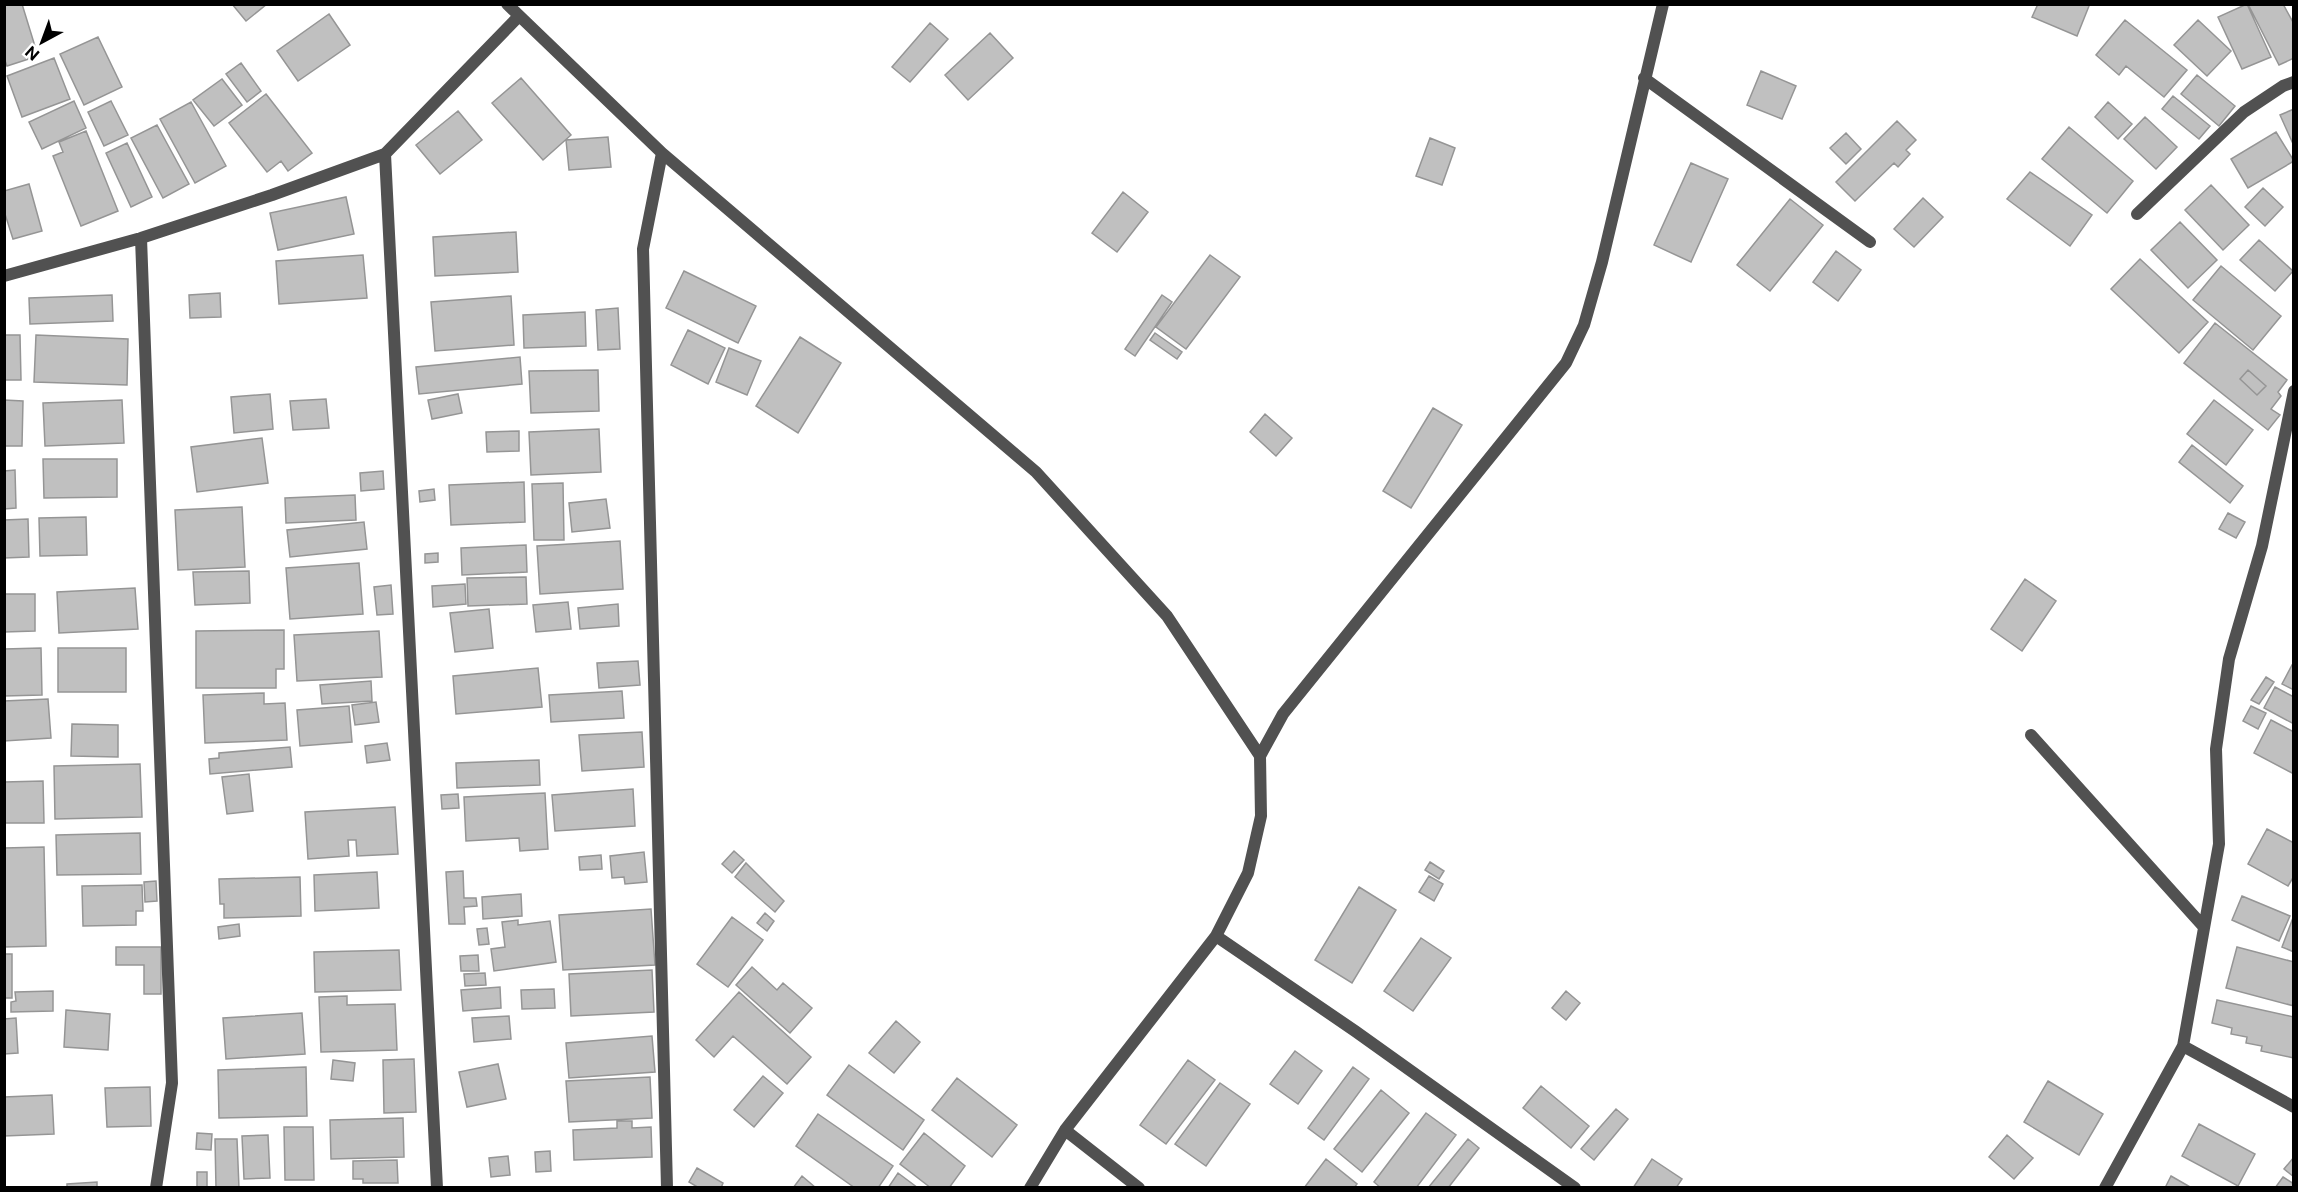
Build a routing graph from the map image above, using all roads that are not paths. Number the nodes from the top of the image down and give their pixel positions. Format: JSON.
{"nodes":[{"id":1,"x":507,"y":4,"type":"edge"},
{"id":2,"x":1663,"y":4,"type":"edge"},
{"id":3,"x":519,"y":16,"type":"junction"},
{"id":4,"x":1644,"y":78,"type":"junction"},
{"id":5,"x":2294,"y":82,"type":"edge"},
{"id":6,"x":662,"y":153,"type":"junction"},
{"id":7,"x":384,"y":154,"type":"junction"},
{"id":8,"x":2137,"y":214,"type":"dead end"},
{"id":9,"x":141,"y":238,"type":"junction"},
{"id":10,"x":1870,"y":242,"type":"dead end"},
{"id":11,"x":4,"y":276,"type":"edge"},
{"id":12,"x":2294,"y":392,"type":"edge"},
{"id":13,"x":2288,"y":447,"type":"edge"},
{"id":14,"x":2031,"y":735,"type":"dead end"},
{"id":15,"x":1260,"y":756,"type":"junction"},
{"id":16,"x":2204,"y":926,"type":"junction"},
{"id":17,"x":1216,"y":936,"type":"junction"},
{"id":18,"x":2183,"y":1046,"type":"junction"},
{"id":19,"x":2294,"y":1107,"type":"edge"},
{"id":20,"x":1065,"y":1130,"type":"junction"},
{"id":21,"x":156,"y":1188,"type":"edge"},
{"id":22,"x":437,"y":1188,"type":"edge"},
{"id":23,"x":667,"y":1188,"type":"edge"},
{"id":24,"x":1030,"y":1188,"type":"edge"},
{"id":25,"x":1139,"y":1188,"type":"edge"},
{"id":26,"x":1575,"y":1188,"type":"edge"},
{"id":27,"x":2104,"y":1188,"type":"edge"}],
"edges":[{"from":1,"to":3,"type":"street"},
{"from":2,"to":4,"type":"street"},
{"from":3,"to":6,"type":"street"},
{"from":3,"to":7,"type":"street"},
{"from":4,"to":10,"type":"street"},
{"from":4,"to":15,"type":"street"},
{"from":5,"to":8,"type":"street"},
{"from":6,"to":15,"type":"street"},
{"from":6,"to":23,"type":"street"},
{"from":7,"to":9,"type":"street"},
{"from":7,"to":22,"type":"street"},
{"from":9,"to":11,"type":"street"},
{"from":9,"to":21,"type":"street"},
{"from":12,"to":13,"type":"street"},
{"from":13,"to":16,"type":"street"},
{"from":14,"to":16,"type":"street"},
{"from":15,"to":17,"type":"street"},
{"from":16,"to":18,"type":"street"},
{"from":17,"to":20,"type":"street"},
{"from":17,"to":26,"type":"street"},
{"from":18,"to":19,"type":"street"},
{"from":18,"to":27,"type":"street"},
{"from":20,"to":24,"type":"street"},
{"from":20,"to":25,"type":"street"}]}
